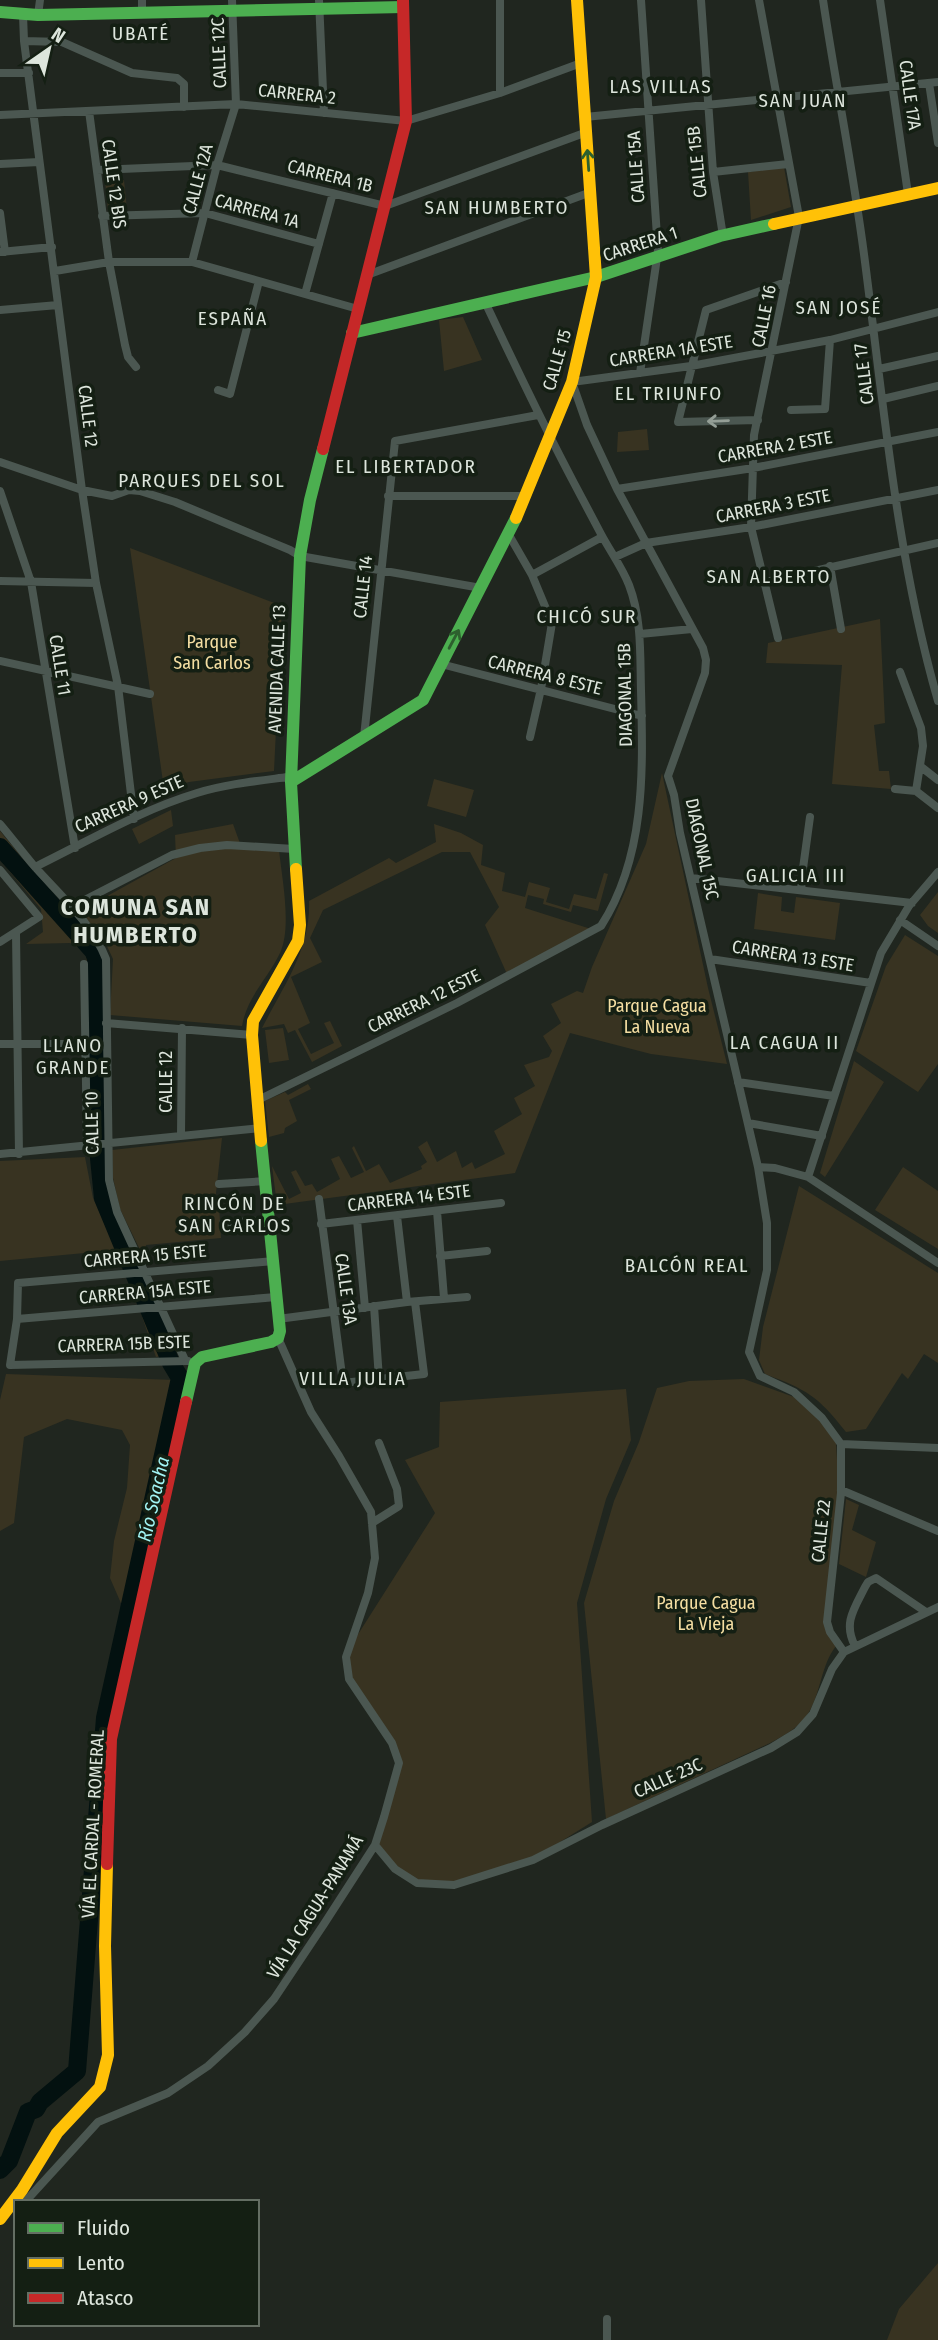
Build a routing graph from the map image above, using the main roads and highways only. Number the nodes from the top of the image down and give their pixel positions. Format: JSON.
{"nodes":[{"id":1,"x":577,"y":0,"type":"edge"},
{"id":2,"x":319,"y":4,"type":"edge"},
{"id":3,"x":402,"y":4,"type":"edge"},
{"id":4,"x":233,"y":5,"type":"edge"},
{"id":5,"x":142,"y":6,"type":"edge"},
{"id":6,"x":0,"y":12,"type":"edge"},
{"id":7,"x":938,"y":188,"type":"edge"},
{"id":8,"x":596,"y":277,"type":"junction"},
{"id":9,"x":352,"y":332,"type":"junction"},
{"id":10,"x":291,"y":782,"type":"junction"},
{"id":11,"x":278,"y":1338,"type":"joint"},
{"id":12,"x":186,"y":1362,"type":"joint"},
{"id":13,"x":14,"y":2200,"type":"edge"},
{"id":14,"x":14,"y":2201,"type":"edge"},
{"id":15,"x":1,"y":2218,"type":"edge"}],
"edges":[{"from":8,"to":1,"type":"main road","name":"CALLE 15","one_way":true},
{"from":2,"to":3,"type":"main road"},
{"from":2,"to":4,"type":"main road"},
{"from":3,"to":9,"type":"main road","name":"AVENIDA CALLE 13"},
{"from":4,"to":5,"type":"main road"},
{"from":5,"to":6,"type":"main road"},
{"from":7,"to":8,"type":"main road","name":"CARRERA 1"},
{"from":8,"to":9,"type":"main road","name":"CARRERA 1"},
{"from":10,"to":8,"type":"main road","name":"CALLE 15","one_way":true},
{"from":9,"to":10,"type":"main road","name":"AVENIDA CALLE 13"},
{"from":10,"to":11,"type":"main road","name":"AVENIDA CALLE 13"},
{"from":11,"to":12,"type":"main road","name":"CARRERA 15B ESTE"},
{"from":12,"to":13,"type":"main road","name":"VÍA EL CARDAL - ROMERAL"},
{"from":14,"to":15,"type":"main road","name":"VÍA EL CARDAL - ROMERAL"}]}
